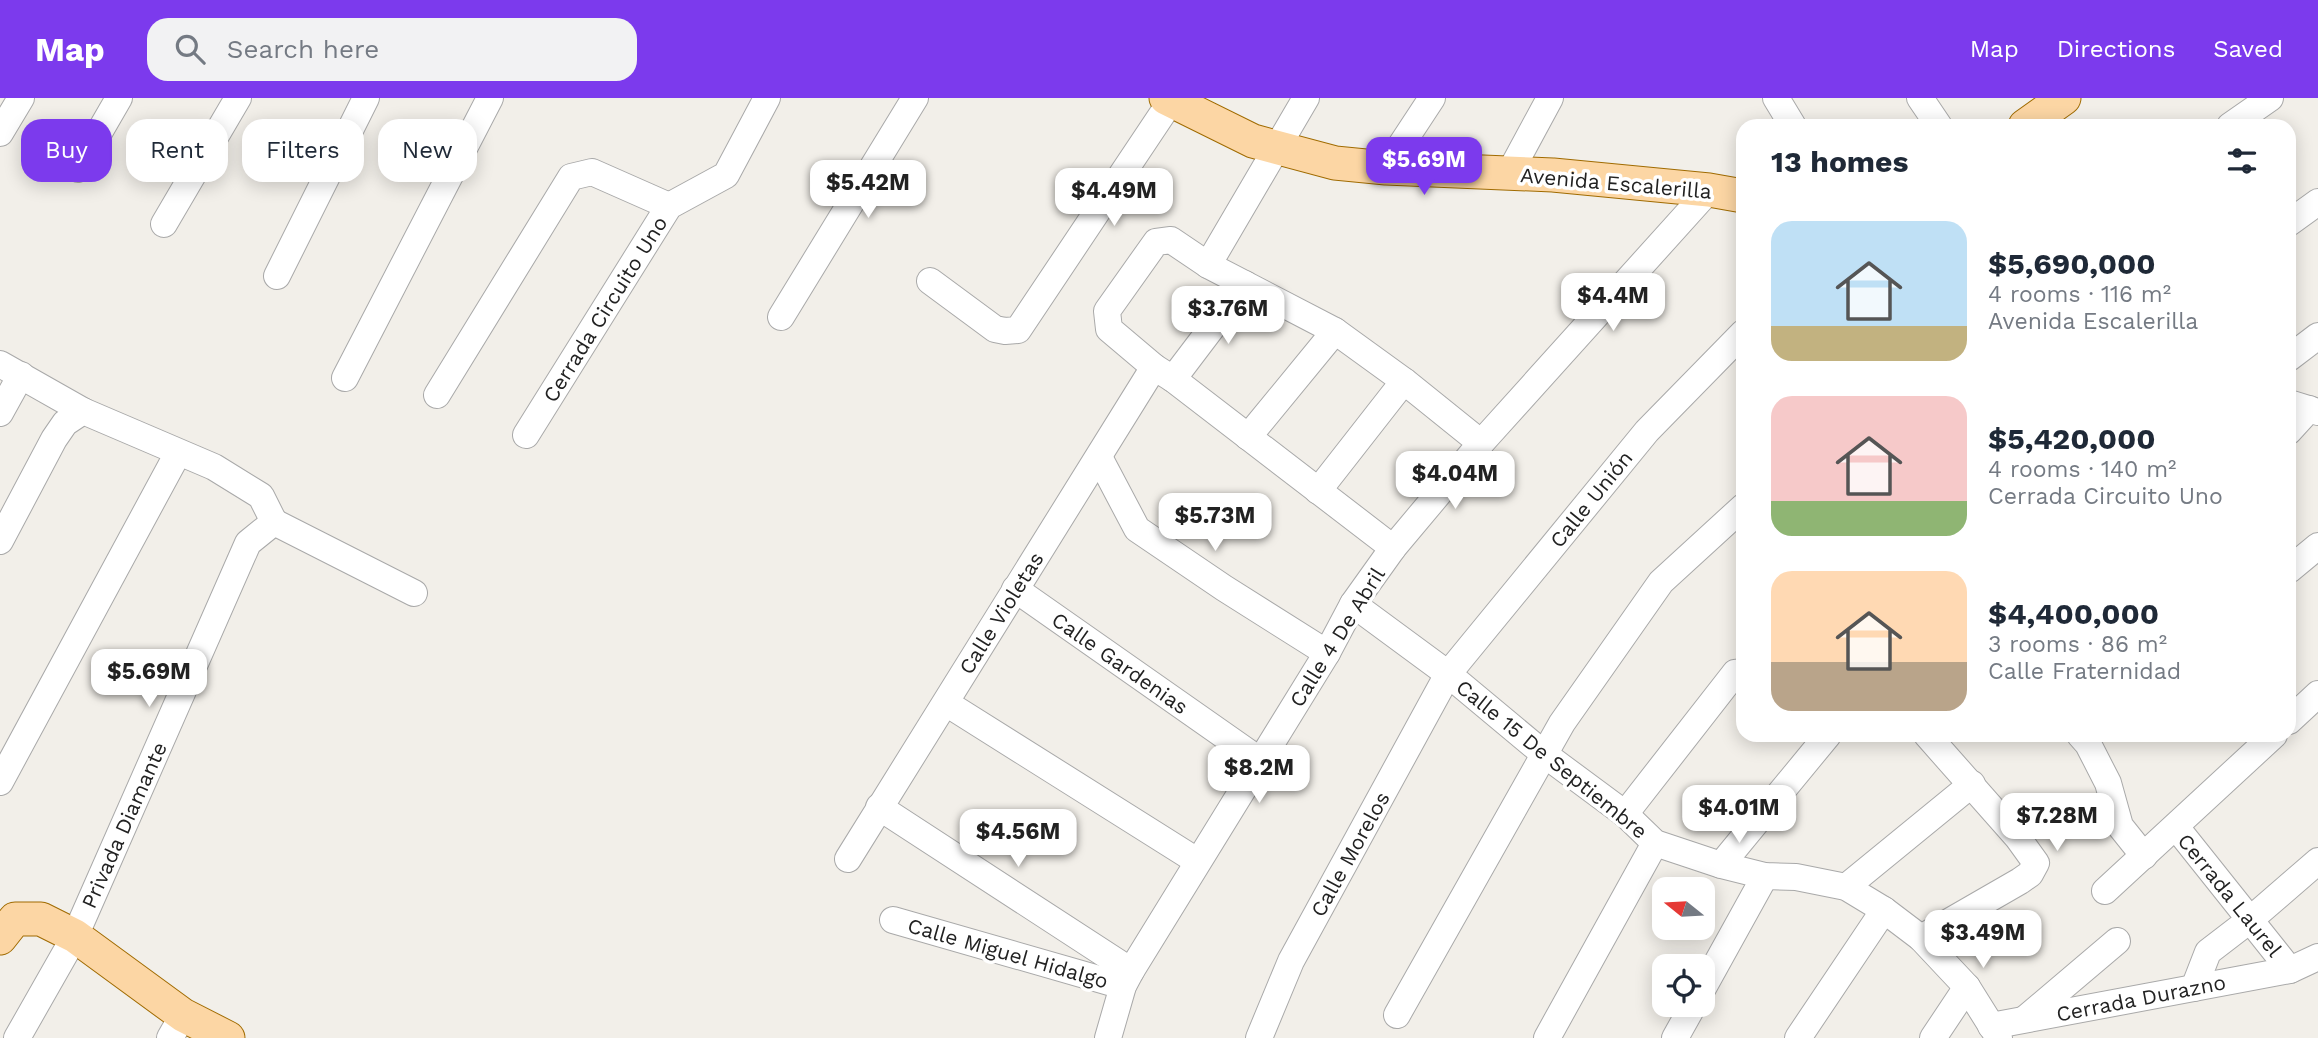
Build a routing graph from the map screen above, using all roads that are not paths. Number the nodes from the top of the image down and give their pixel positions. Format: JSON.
{"nodes":[{"id":1,"x":21,"y":98,"type":"edge"},
{"id":2,"x":119,"y":98,"type":"edge"},
{"id":3,"x":238,"y":98,"type":"edge"},
{"id":4,"x":366,"y":98,"type":"edge"},
{"id":5,"x":490,"y":98,"type":"edge"},
{"id":6,"x":767,"y":98,"type":"edge"},
{"id":7,"x":915,"y":98,"type":"edge"},
{"id":8,"x":1306,"y":98,"type":"edge"},
{"id":9,"x":1432,"y":98,"type":"edge"},
{"id":10,"x":1550,"y":98,"type":"edge"},
{"id":11,"x":1776,"y":98,"type":"edge"},
{"id":12,"x":1920,"y":98,"type":"edge"},
{"id":13,"x":2064,"y":98,"type":"edge"},
{"id":14,"x":2270,"y":98,"type":"edge"},
{"id":15,"x":1170,"y":99,"type":"edge"},
{"id":16,"x":107,"y":119,"type":"edge"},
{"id":17,"x":1789,"y":119,"type":"edge"},
{"id":18,"x":1934,"y":119,"type":"edge"},
{"id":19,"x":2035,"y":119,"type":"edge"},
{"id":20,"x":2240,"y":119,"type":"edge"},
{"id":21,"x":0,"y":133,"type":"edge"},
{"id":22,"x":1275,"y":147,"type":"junction"},
{"id":23,"x":1386,"y":168,"type":"junction"},
{"id":24,"x":1509,"y":174,"type":"junction"},
{"id":25,"x":1709,"y":190,"type":"junction"},
{"id":26,"x":1736,"y":196,"type":"edge"},
{"id":27,"x":2318,"y":202,"type":"edge"},
{"id":28,"x":669,"y":206,"type":"junction"},
{"id":29,"x":2296,"y":218,"type":"edge"},
{"id":30,"x":164,"y":224,"type":"dead end"},
{"id":31,"x":1208,"y":265,"type":"junction"},
{"id":32,"x":278,"y":276,"type":"dead end"},
{"id":33,"x":930,"y":281,"type":"dead end"},
{"id":34,"x":1245,"y":284,"type":"junction"},
{"id":35,"x":781,"y":317,"type":"dead end"},
{"id":36,"x":1335,"y":331,"type":"junction"},
{"id":37,"x":2318,"y":336,"type":"edge"},
{"id":38,"x":1736,"y":340,"type":"edge"},
{"id":39,"x":2296,"y":353,"type":"edge"},
{"id":40,"x":10,"y":370,"type":"edge"},
{"id":41,"x":1163,"y":373,"type":"junction"},
{"id":42,"x":345,"y":378,"type":"dead end"},
{"id":43,"x":1404,"y":381,"type":"junction"},
{"id":44,"x":437,"y":396,"type":"dead end"},
{"id":45,"x":83,"y":411,"type":"junction"},
{"id":46,"x":0,"y":413,"type":"edge"},
{"id":47,"x":526,"y":435,"type":"dead end"},
{"id":48,"x":1248,"y":436,"type":"junction"},
{"id":49,"x":1481,"y":443,"type":"junction"},
{"id":50,"x":178,"y":453,"type":"junction"},
{"id":51,"x":1098,"y":457,"type":"junction"},
{"id":52,"x":1318,"y":491,"type":"junction"},
{"id":53,"x":1736,"y":513,"type":"edge"},
{"id":54,"x":274,"y":522,"type":"junction"},
{"id":55,"x":0,"y":541,"type":"edge"},
{"id":56,"x":2318,"y":546,"type":"edge"},
{"id":57,"x":1393,"y":548,"type":"junction"},
{"id":58,"x":2296,"y":564,"type":"edge"},
{"id":59,"x":1015,"y":589,"type":"junction"},
{"id":60,"x":414,"y":593,"type":"dead end"},
{"id":61,"x":1353,"y":604,"type":"junction"},
{"id":62,"x":1327,"y":653,"type":"junction"},
{"id":63,"x":1736,"y":673,"type":"edge"},
{"id":64,"x":1447,"y":674,"type":"junction"},
{"id":65,"x":2318,"y":694,"type":"edge"},
{"id":66,"x":946,"y":703,"type":"junction"},
{"id":67,"x":2296,"y":714,"type":"edge"},
{"id":68,"x":1822,"y":742,"type":"edge"},
{"id":69,"x":1933,"y":742,"type":"edge"},
{"id":70,"x":2092,"y":742,"type":"edge"},
{"id":71,"x":2267,"y":742,"type":"edge"},
{"id":72,"x":1544,"y":754,"type":"junction"},
{"id":73,"x":1259,"y":760,"type":"junction"},
{"id":74,"x":0,"y":782,"type":"edge"},
{"id":75,"x":1972,"y":784,"type":"junction"},
{"id":76,"x":879,"y":807,"type":"junction"},
{"id":77,"x":1625,"y":814,"type":"junction"},
{"id":78,"x":2176,"y":827,"type":"junction"},
{"id":79,"x":1655,"y":843,"type":"junction"},
{"id":80,"x":2144,"y":856,"type":"junction"},
{"id":81,"x":848,"y":859,"type":"dead end"},
{"id":82,"x":1197,"y":861,"type":"junction"},
{"id":83,"x":2318,"y":861,"type":"edge"},
{"id":84,"x":1721,"y":865,"type":"junction"},
{"id":85,"x":1765,"y":876,"type":"junction"},
{"id":86,"x":1846,"y":887,"type":"junction"},
{"id":87,"x":2105,"y":891,"type":"dead end"},
{"id":88,"x":1884,"y":910,"type":"junction"},
{"id":89,"x":2251,"y":919,"type":"junction"},
{"id":90,"x":893,"y":920,"type":"dead end"},
{"id":91,"x":75,"y":936,"type":"junction"},
{"id":92,"x":0,"y":937,"type":"edge"},
{"id":93,"x":1921,"y":938,"type":"junction"},
{"id":94,"x":2117,"y":941,"type":"dead end"},
{"id":95,"x":2318,"y":957,"type":"edge"},
{"id":96,"x":1715,"y":966,"type":"edge"},
{"id":97,"x":2291,"y":970,"type":"junction"},
{"id":98,"x":2318,"y":971,"type":"edge"},
{"id":99,"x":1127,"y":979,"type":"junction"},
{"id":100,"x":1967,"y":987,"type":"junction"},
{"id":101,"x":2194,"y":988,"type":"junction"},
{"id":102,"x":1396,"y":1016,"type":"dead end"},
{"id":103,"x":1687,"y":1017,"type":"edge"},
{"id":104,"x":2024,"y":1020,"type":"junction"},
{"id":105,"x":177,"y":1027,"type":"edge"},
{"id":106,"x":1995,"y":1032,"type":"edge"},
{"id":107,"x":17,"y":1038,"type":"edge"},
{"id":108,"x":229,"y":1038,"type":"edge"},
{"id":109,"x":1108,"y":1038,"type":"edge"},
{"id":110,"x":1259,"y":1038,"type":"edge"},
{"id":111,"x":1547,"y":1038,"type":"edge"},
{"id":112,"x":1675,"y":1038,"type":"edge"},
{"id":113,"x":1798,"y":1038,"type":"edge"},
{"id":114,"x":1933,"y":1038,"type":"edge"}],
"edges":[{"from":1,"to":21,"type":"street"},
{"from":2,"to":16,"type":"street"},
{"from":3,"to":30,"type":"street"},
{"from":4,"to":32,"type":"street"},
{"from":5,"to":42,"type":"street"},
{"from":6,"to":28,"type":"street","name":"Cerrada Circuito Uno"},
{"from":7,"to":35,"type":"street"},
{"from":8,"to":22,"type":"street"},
{"from":9,"to":23,"type":"street"},
{"from":10,"to":24,"type":"street"},
{"from":11,"to":17,"type":"street"},
{"from":12,"to":18,"type":"street"},
{"from":13,"to":19,"type":"main road"},
{"from":14,"to":20,"type":"street"},
{"from":15,"to":22,"type":"main road","name":"Avenida Escalerilla"},
{"from":15,"to":33,"type":"street"},
{"from":22,"to":23,"type":"main road","name":"Avenida Escalerilla"},
{"from":22,"to":31,"type":"street"},
{"from":23,"to":24,"type":"main road","name":"Avenida Escalerilla"},
{"from":24,"to":25,"type":"main road","name":"Avenida Escalerilla"},
{"from":25,"to":26,"type":"main road","name":"Avenida Escalerilla"},
{"from":25,"to":49,"type":"street","name":"Calle 4 De Abril"},
{"from":27,"to":29,"type":"street"},
{"from":28,"to":44,"type":"street"},
{"from":28,"to":47,"type":"street","name":"Cerrada Circuito Uno"},
{"from":31,"to":34,"type":"street"},
{"from":31,"to":41,"type":"street"},
{"from":34,"to":36,"type":"street"},
{"from":34,"to":41,"type":"street","name":"Calle Violetas"},
{"from":36,"to":43,"type":"street"},
{"from":36,"to":48,"type":"street"},
{"from":37,"to":39,"type":"street"},
{"from":38,"to":64,"type":"street","name":"Calle Unión"},
{"from":40,"to":45,"type":"street"},
{"from":40,"to":46,"type":"street"},
{"from":41,"to":48,"type":"street"},
{"from":41,"to":51,"type":"street","name":"Calle Violetas"},
{"from":43,"to":49,"type":"street"},
{"from":43,"to":52,"type":"street"},
{"from":45,"to":50,"type":"street"},
{"from":45,"to":55,"type":"street"},
{"from":48,"to":52,"type":"street"},
{"from":49,"to":57,"type":"street","name":"Calle 4 De Abril"},
{"from":50,"to":54,"type":"street"},
{"from":50,"to":74,"type":"street"},
{"from":51,"to":59,"type":"street","name":"Calle Violetas"},
{"from":51,"to":62,"type":"street"},
{"from":52,"to":57,"type":"street"},
{"from":53,"to":72,"type":"street"},
{"from":54,"to":60,"type":"street"},
{"from":54,"to":91,"type":"street","name":"Privada Diamante"},
{"from":56,"to":58,"type":"street"},
{"from":57,"to":61,"type":"street","name":"Calle 4 De Abril"},
{"from":59,"to":66,"type":"street","name":"Calle Violetas"},
{"from":59,"to":73,"type":"street","name":"Calle Gardenias"},
{"from":61,"to":62,"type":"street","name":"Calle 4 De Abril"},
{"from":61,"to":64,"type":"street","name":"Calle 15 De Septiembre"},
{"from":62,"to":73,"type":"street","name":"Calle 4 De Abril"},
{"from":63,"to":77,"type":"street"},
{"from":64,"to":72,"type":"street","name":"Calle 15 De Septiembre"},
{"from":64,"to":110,"type":"street","name":"Calle Morelos"},
{"from":65,"to":67,"type":"street"},
{"from":66,"to":76,"type":"street","name":"Calle Violetas"},
{"from":66,"to":82,"type":"street"},
{"from":68,"to":84,"type":"street"},
{"from":69,"to":75,"type":"street"},
{"from":70,"to":80,"type":"street"},
{"from":71,"to":78,"type":"street","name":"Cerrada Laurel"},
{"from":72,"to":77,"type":"street","name":"Calle 15 De Septiembre"},
{"from":72,"to":102,"type":"street"},
{"from":73,"to":82,"type":"street","name":"Calle 4 De Abril"},
{"from":75,"to":86,"type":"street"},
{"from":75,"to":93,"type":"street"},
{"from":76,"to":81,"type":"street","name":"Calle Violetas"},
{"from":76,"to":99,"type":"street"},
{"from":77,"to":79,"type":"street","name":"Calle 15 De Septiembre"},
{"from":78,"to":80,"type":"street"},
{"from":78,"to":89,"type":"street","name":"Cerrada Laurel"},
{"from":79,"to":84,"type":"street","name":"Calle 15 De Septiembre"},
{"from":79,"to":111,"type":"street"},
{"from":80,"to":87,"type":"street"},
{"from":82,"to":99,"type":"street","name":"Calle 4 De Abril"},
{"from":83,"to":89,"type":"street"},
{"from":84,"to":85,"type":"street","name":"Calle 15 De Septiembre"},
{"from":85,"to":86,"type":"street","name":"Calle 15 De Septiembre"},
{"from":85,"to":96,"type":"street"},
{"from":86,"to":88,"type":"street","name":"Calle 15 De Septiembre"},
{"from":88,"to":93,"type":"street","name":"Calle 15 De Septiembre"},
{"from":88,"to":113,"type":"street"},
{"from":89,"to":97,"type":"street","name":"Cerrada Laurel"},
{"from":89,"to":101,"type":"street"},
{"from":90,"to":99,"type":"street","name":"Calle Miguel Hidalgo"},
{"from":91,"to":92,"type":"main road"},
{"from":91,"to":105,"type":"main road"},
{"from":91,"to":107,"type":"street","name":"Privada Diamante"},
{"from":93,"to":100,"type":"street","name":"Calle 15 De Septiembre"},
{"from":94,"to":104,"type":"street"},
{"from":95,"to":97,"type":"street"},
{"from":97,"to":98,"type":"street"},
{"from":97,"to":101,"type":"street","name":"Cerrada Durazno"},
{"from":99,"to":109,"type":"street","name":"Calle 4 De Abril"},
{"from":100,"to":106,"type":"street","name":"Calle 15 De Septiembre"},
{"from":100,"to":114,"type":"street"},
{"from":101,"to":104,"type":"street","name":"Cerrada Durazno"},
{"from":103,"to":112,"type":"street"},
{"from":104,"to":106,"type":"street","name":"Cerrada Durazno"},
{"from":105,"to":108,"type":"main road"}]}
